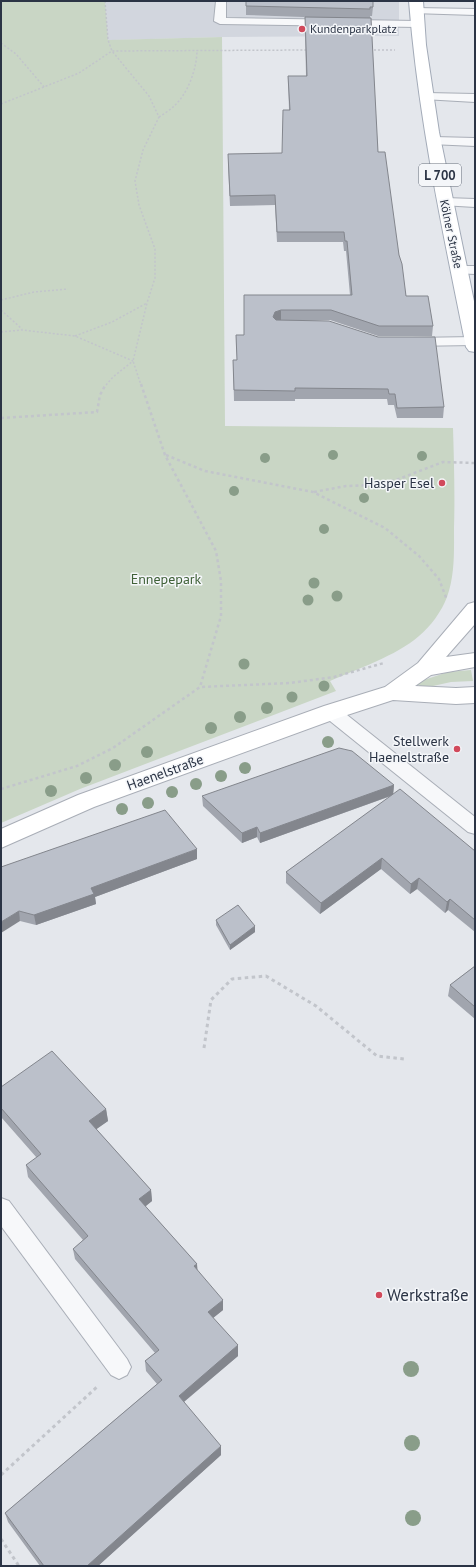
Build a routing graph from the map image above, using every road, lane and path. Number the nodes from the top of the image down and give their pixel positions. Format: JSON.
{"nodes":[{"id":1,"x":106,"y":1,"type":"edge"},
{"id":2,"x":221,"y":1,"type":"edge"},
{"id":3,"x":417,"y":12,"type":"edge"},
{"id":4,"x":475,"y":12,"type":"edge"},
{"id":5,"x":1,"y":43,"type":"edge"},
{"id":6,"x":112,"y":50,"type":"junction"},
{"id":7,"x":197,"y":50,"type":"junction"},
{"id":8,"x":309,"y":50,"type":"edge"},
{"id":9,"x":364,"y":50,"type":"edge"},
{"id":10,"x":420,"y":50,"type":"junction"},
{"id":11,"x":45,"y":88,"type":"junction"},
{"id":12,"x":427,"y":97,"type":"junction"},
{"id":13,"x":475,"y":98,"type":"edge"},
{"id":14,"x":1,"y":104,"type":"edge"},
{"id":15,"x":159,"y":117,"type":"junction"},
{"id":16,"x":434,"y":141,"type":"junction"},
{"id":17,"x":475,"y":142,"type":"edge"},
{"id":18,"x":445,"y":202,"type":"junction"},
{"id":19,"x":475,"y":203,"type":"edge"},
{"id":20,"x":459,"y":270,"type":"junction"},
{"id":21,"x":475,"y":270,"type":"edge"},
{"id":22,"x":68,"y":290,"type":"dead end"},
{"id":23,"x":1,"y":300,"type":"edge"},
{"id":24,"x":147,"y":303,"type":"junction"},
{"id":25,"x":1,"y":310,"type":"edge"},
{"id":26,"x":22,"y":330,"type":"junction"},
{"id":27,"x":1,"y":332,"type":"edge"},
{"id":28,"x":75,"y":336,"type":"junction"},
{"id":29,"x":399,"y":342,"type":"edge"},
{"id":30,"x":474,"y":344,"type":"edge"},
{"id":31,"x":133,"y":361,"type":"junction"},
{"id":32,"x":1,"y":418,"type":"edge"},
{"id":33,"x":165,"y":455,"type":"junction"},
{"id":34,"x":475,"y":463,"type":"edge"},
{"id":35,"x":313,"y":492,"type":"junction"},
{"id":36,"x":448,"y":604,"type":"dead end"},
{"id":37,"x":475,"y":609,"type":"edge"},
{"id":38,"x":475,"y":660,"type":"edge"},
{"id":39,"x":385,"y":663,"type":"dead end"},
{"id":40,"x":425,"y":668,"type":"junction"},
{"id":41,"x":200,"y":687,"type":"junction"},
{"id":42,"x":392,"y":692,"type":"junction"},
{"id":43,"x":475,"y":695,"type":"edge"},
{"id":44,"x":331,"y":712,"type":"junction"},
{"id":45,"x":1,"y":789,"type":"edge"},
{"id":46,"x":475,"y":827,"type":"edge"},
{"id":47,"x":1,"y":839,"type":"edge"},
{"id":48,"x":204,"y":1048,"type":"dead end"},
{"id":49,"x":404,"y":1059,"type":"dead end"},
{"id":50,"x":1,"y":1208,"type":"edge"},
{"id":51,"x":119,"y":1367,"type":"joint"},
{"id":52,"x":1,"y":1475,"type":"edge"},
{"id":53,"x":1,"y":1540,"type":"edge"},
{"id":54,"x":19,"y":1566,"type":"edge"}],
"edges":[{"from":1,"to":6,"type":"path"},
{"from":2,"to":3,"type":"lane"},
{"from":3,"to":4,"type":"lane"},
{"from":3,"to":10,"type":"main road","name":"Kölner Straße","number":"L 700"},
{"from":5,"to":11,"type":"path"},
{"from":6,"to":7,"type":"path"},
{"from":6,"to":11,"type":"path"},
{"from":6,"to":15,"type":"path"},
{"from":7,"to":8,"type":"path"},
{"from":7,"to":15,"type":"path"},
{"from":9,"to":10,"type":"path"},
{"from":10,"to":12,"type":"main road","name":"Kölner Straße","number":"L 700"},
{"from":11,"to":14,"type":"path"},
{"from":12,"to":13,"type":"lane"},
{"from":12,"to":16,"type":"main road","name":"Kölner Straße","number":"L 700"},
{"from":15,"to":24,"type":"path"},
{"from":16,"to":17,"type":"lane"},
{"from":16,"to":18,"type":"main road","name":"Kölner Straße","number":"L 700"},
{"from":18,"to":19,"type":"lane"},
{"from":18,"to":20,"type":"main road","name":"Kölner Straße","number":"L 700"},
{"from":20,"to":21,"type":"lane"},
{"from":20,"to":30,"type":"main road","name":"Kölner Straße","number":"L 700"},
{"from":22,"to":23,"type":"path"},
{"from":24,"to":28,"type":"path"},
{"from":24,"to":31,"type":"path"},
{"from":25,"to":26,"type":"path"},
{"from":26,"to":27,"type":"path"},
{"from":26,"to":28,"type":"path"},
{"from":28,"to":31,"type":"path"},
{"from":29,"to":30,"type":"lane"},
{"from":31,"to":32,"type":"path"},
{"from":31,"to":33,"type":"path"},
{"from":33,"to":35,"type":"path"},
{"from":33,"to":41,"type":"path"},
{"from":34,"to":35,"type":"path"},
{"from":35,"to":36,"type":"path"},
{"from":37,"to":40,"type":"main road"},
{"from":38,"to":40,"type":"main road","name":"Haenelstraße"},
{"from":39,"to":41,"type":"path"},
{"from":40,"to":42,"type":"main road","name":"Haenelstraße"},
{"from":41,"to":45,"type":"path"},
{"from":42,"to":43,"type":"main road","name":"Haenelstraße"},
{"from":42,"to":44,"type":"main road","name":"Haenelstraße"},
{"from":44,"to":46,"type":"lane"},
{"from":44,"to":47,"type":"main road","name":"Haenelstraße"},
{"from":48,"to":49,"type":"path"},
{"from":50,"to":51,"type":"lane"},
{"from":51,"to":52,"type":"path"},
{"from":53,"to":54,"type":"path"}]}
